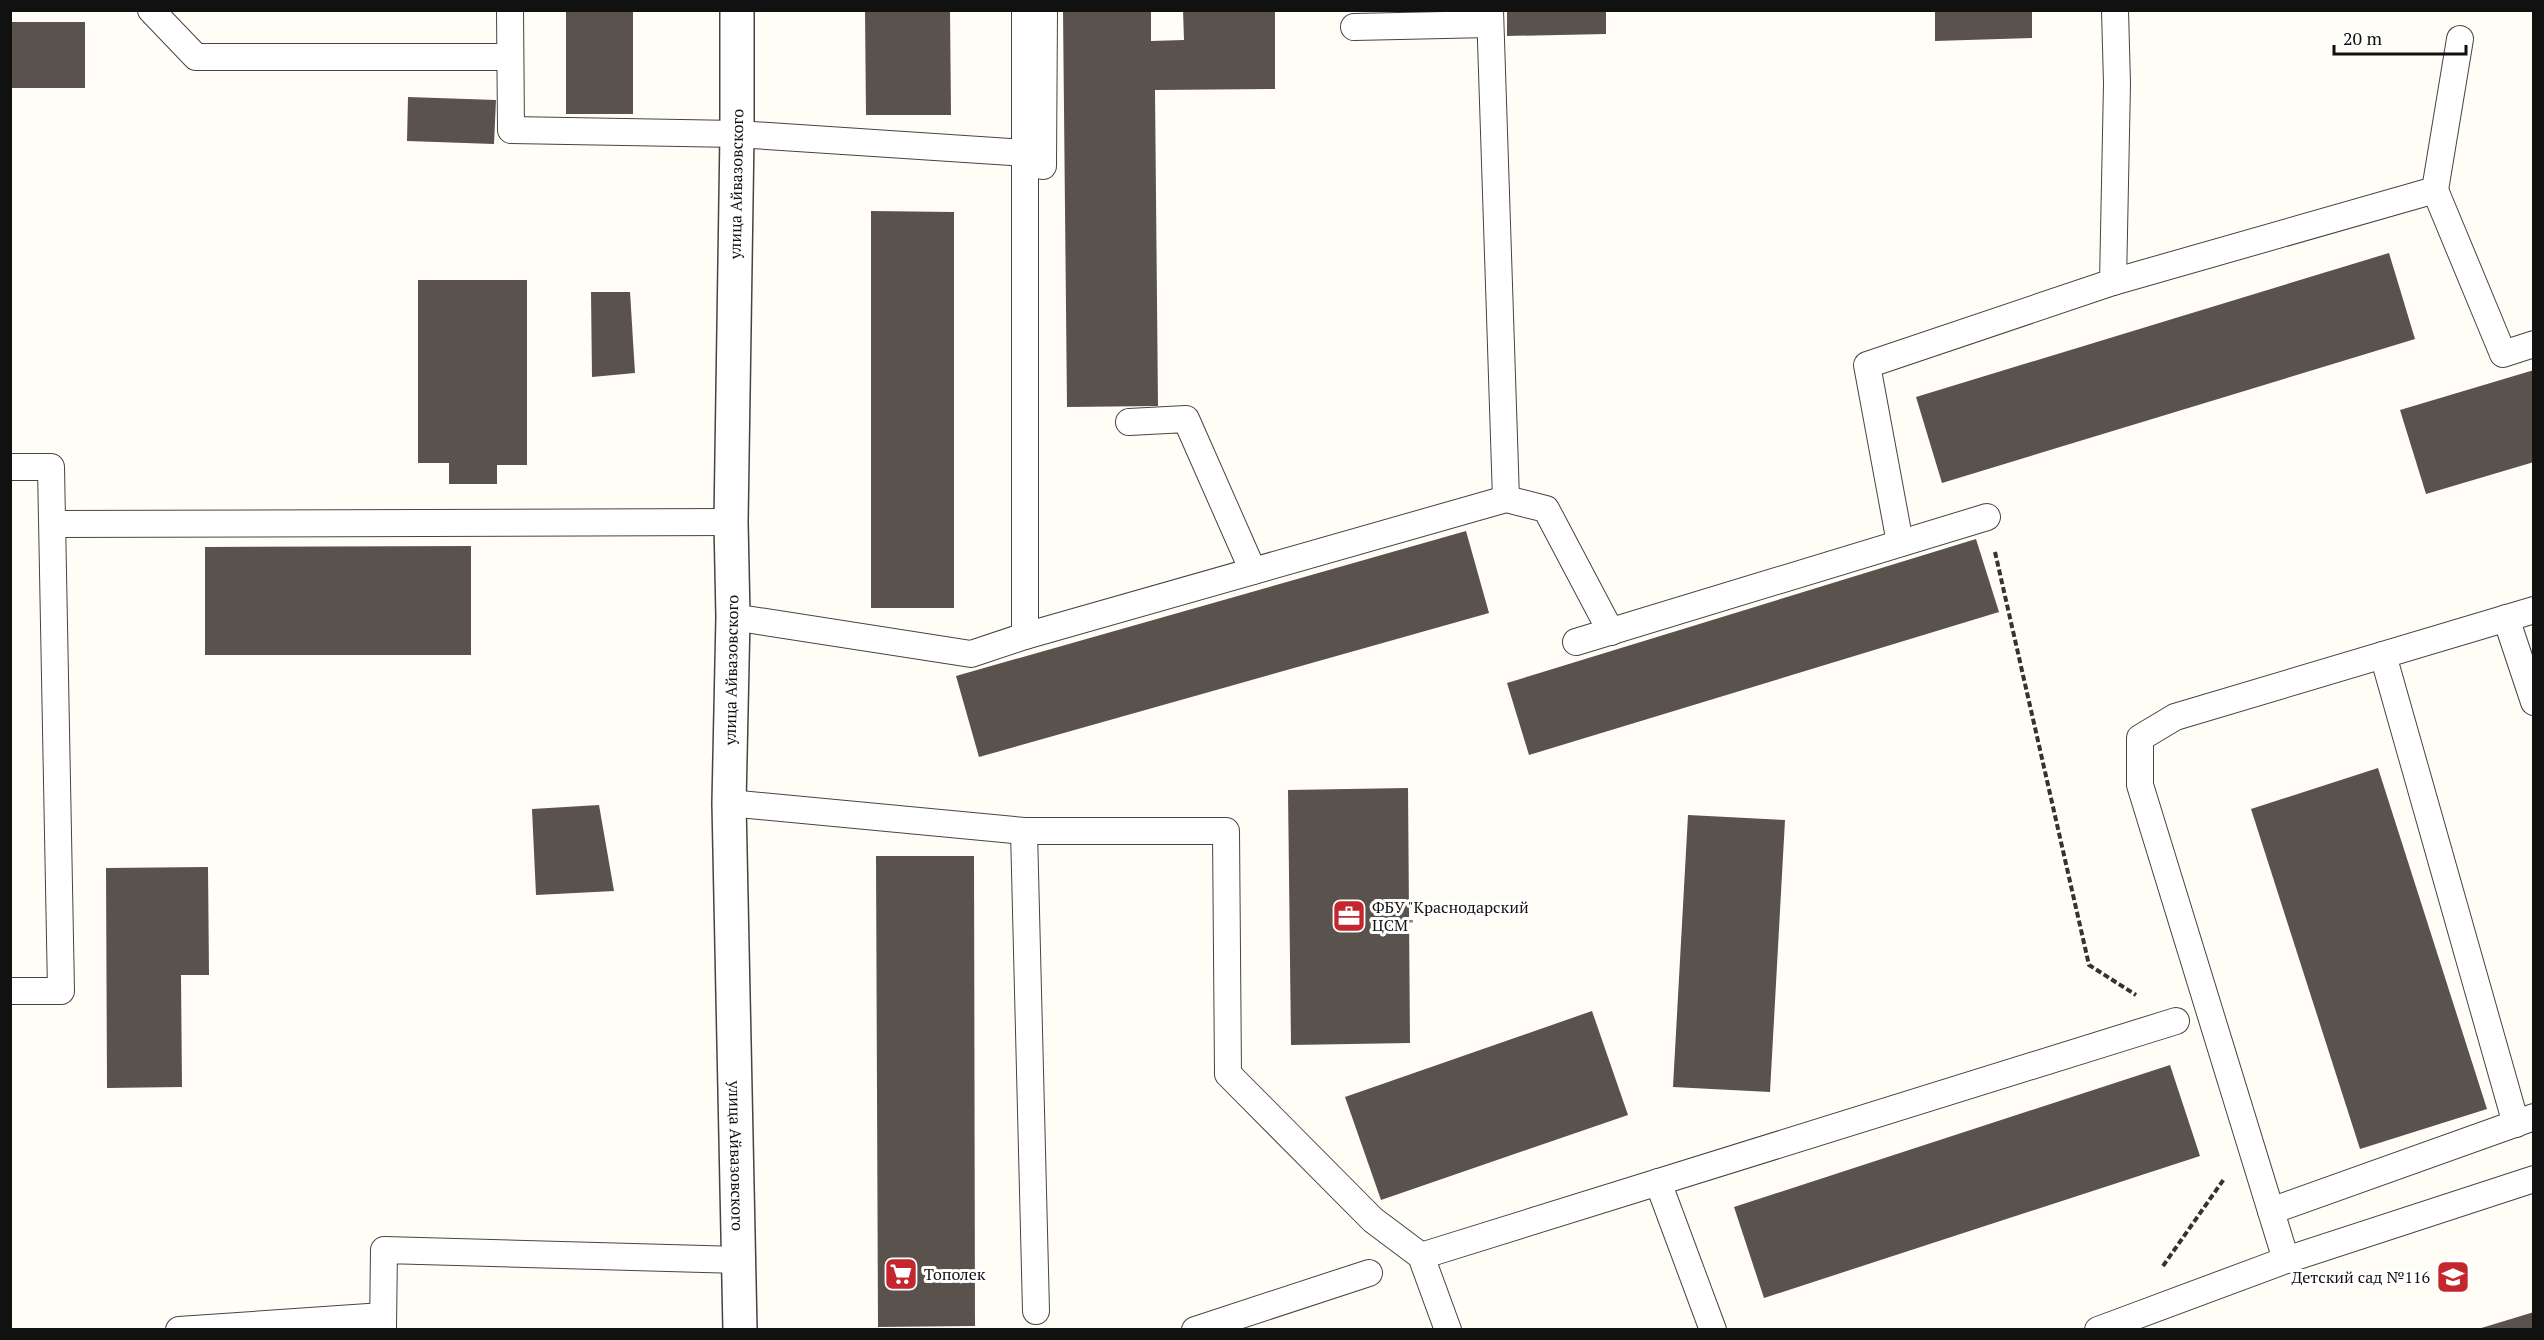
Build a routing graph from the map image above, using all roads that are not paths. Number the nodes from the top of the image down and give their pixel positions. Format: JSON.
{"nodes":[{"id":1,"x":152,"y":10,"type":"edge"},
{"id":2,"x":510,"y":10,"type":"edge"},
{"id":3,"x":737,"y":10,"type":"edge"},
{"id":4,"x":1025,"y":10,"type":"edge"},
{"id":5,"x":1044,"y":10,"type":"edge"},
{"id":6,"x":2115,"y":10,"type":"edge"},
{"id":7,"x":1490,"y":17,"type":"edge"},
{"id":8,"x":1354,"y":27,"type":"dead end"},
{"id":9,"x":2460,"y":39,"type":"dead end"},
{"id":10,"x":510,"y":57,"type":"junction"},
{"id":11,"x":737,"y":134,"type":"junction"},
{"id":12,"x":1026,"y":153,"type":"junction"},
{"id":13,"x":2435,"y":190,"type":"junction"},
{"id":14,"x":1042,"y":265,"type":"dead end"},
{"id":15,"x":2113,"y":282,"type":"junction"},
{"id":16,"x":2534,"y":344,"type":"edge"},
{"id":17,"x":1129,"y":422,"type":"dead end"},
{"id":18,"x":10,"y":467,"type":"edge"},
{"id":19,"x":1506,"y":499,"type":"junction"},
{"id":20,"x":1987,"y":517,"type":"road end"},
{"id":21,"x":731,"y":522,"type":"junction"},
{"id":22,"x":53,"y":524,"type":"junction"},
{"id":23,"x":1900,"y":543,"type":"junction"},
{"id":24,"x":1253,"y":571,"type":"junction"},
{"id":25,"x":2534,"y":610,"type":"edge"},
{"id":26,"x":733,"y":617,"type":"junction"},
{"id":27,"x":2506,"y":618,"type":"junction"},
{"id":28,"x":1611,"y":632,"type":"junction"},
{"id":29,"x":1025,"y":636,"type":"junction"},
{"id":30,"x":1576,"y":642,"type":"dead end"},
{"id":31,"x":2383,"y":655,"type":"junction"},
{"id":32,"x":2534,"y":702,"type":"edge"},
{"id":33,"x":729,"y":803,"type":"junction"},
{"id":34,"x":1024,"y":831,"type":"junction"},
{"id":35,"x":10,"y":991,"type":"edge"},
{"id":36,"x":2176,"y":1021,"type":"road end"},
{"id":37,"x":2525,"y":1121,"type":"edge"},
{"id":38,"x":2534,"y":1179,"type":"edge"},
{"id":39,"x":1658,"y":1182,"type":"junction"},
{"id":40,"x":2271,"y":1211,"type":"junction"},
{"id":41,"x":1421,"y":1256,"type":"junction"},
{"id":42,"x":740,"y":1260,"type":"junction"},
{"id":43,"x":2286,"y":1260,"type":"junction"},
{"id":44,"x":1369,"y":1273,"type":"dead end"},
{"id":45,"x":1036,"y":1311,"type":"dead end"},
{"id":46,"x":383,"y":1323,"type":"edge"},
{"id":47,"x":179,"y":1329,"type":"edge"},
{"id":48,"x":740,"y":1329,"type":"edge"},
{"id":49,"x":1195,"y":1329,"type":"edge"},
{"id":50,"x":1448,"y":1329,"type":"edge"},
{"id":51,"x":1713,"y":1329,"type":"edge"},
{"id":52,"x":2098,"y":1329,"type":"edge"}],
"edges":[{"from":1,"to":10,"type":"lane"},
{"from":2,"to":10,"type":"lane"},
{"from":3,"to":11,"type":"street","name":"улица Айвазовского"},
{"from":4,"to":12,"type":"lane"},
{"from":5,"to":14,"type":"lane"},
{"from":6,"to":15,"type":"lane"},
{"from":7,"to":8,"type":"lane"},
{"from":7,"to":19,"type":"lane"},
{"from":9,"to":13,"type":"lane"},
{"from":10,"to":11,"type":"lane"},
{"from":11,"to":12,"type":"lane"},
{"from":11,"to":21,"type":"street","name":"улица Айвазовского"},
{"from":12,"to":29,"type":"lane"},
{"from":13,"to":15,"type":"lane"},
{"from":13,"to":16,"type":"lane"},
{"from":15,"to":23,"type":"lane"},
{"from":17,"to":24,"type":"lane"},
{"from":18,"to":22,"type":"lane"},
{"from":19,"to":24,"type":"lane"},
{"from":19,"to":28,"type":"lane"},
{"from":20,"to":23,"type":"lane"},
{"from":21,"to":22,"type":"lane"},
{"from":21,"to":26,"type":"street","name":"улица Айвазовского"},
{"from":22,"to":35,"type":"lane"},
{"from":23,"to":28,"type":"lane"},
{"from":24,"to":29,"type":"lane"},
{"from":25,"to":27,"type":"lane"},
{"from":26,"to":29,"type":"lane"},
{"from":26,"to":33,"type":"street","name":"улица Айвазовского"},
{"from":27,"to":31,"type":"lane"},
{"from":27,"to":32,"type":"lane"},
{"from":28,"to":30,"type":"lane"},
{"from":31,"to":37,"type":"lane"},
{"from":31,"to":40,"type":"lane"},
{"from":33,"to":34,"type":"lane"},
{"from":33,"to":42,"type":"street","name":"улица Айвазовского"},
{"from":34,"to":41,"type":"lane"},
{"from":34,"to":45,"type":"lane"},
{"from":36,"to":39,"type":"lane"},
{"from":37,"to":40,"type":"lane"},
{"from":38,"to":43,"type":"lane"},
{"from":39,"to":41,"type":"lane"},
{"from":39,"to":51,"type":"lane"},
{"from":40,"to":43,"type":"lane"},
{"from":41,"to":50,"type":"lane"},
{"from":42,"to":46,"type":"lane"},
{"from":42,"to":48,"type":"street","name":"улица Айвазовского"},
{"from":43,"to":52,"type":"lane"},
{"from":44,"to":49,"type":"lane"},
{"from":46,"to":47,"type":"lane"}]}
